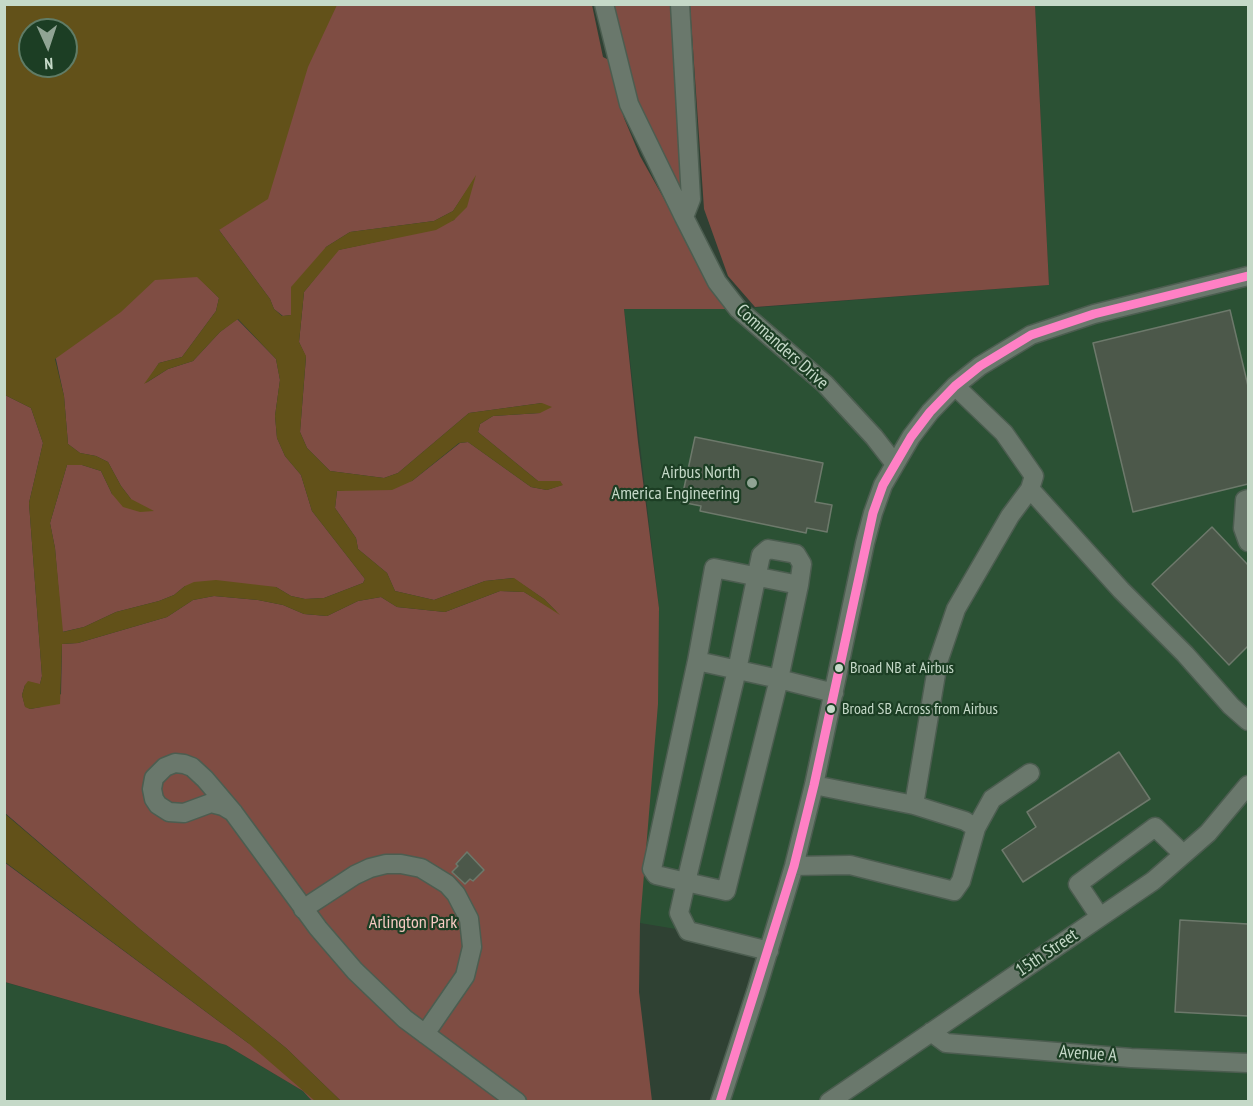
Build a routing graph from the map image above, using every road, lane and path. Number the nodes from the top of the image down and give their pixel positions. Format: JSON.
{"nodes":[{"id":1,"x":604,"y":4,"type":"edge"},
{"id":2,"x":680,"y":4,"type":"edge"},
{"id":3,"x":684,"y":217,"type":"junction"},
{"id":4,"x":1248,"y":276,"type":"edge"},
{"id":5,"x":955,"y":386,"type":"junction"},
{"id":6,"x":895,"y":464,"type":"junction"},
{"id":7,"x":1030,"y":489,"type":"junction"},
{"id":8,"x":1248,"y":499,"type":"edge"},
{"id":9,"x":1248,"y":542,"type":"edge"},
{"id":10,"x":757,"y":577,"type":"junction"},
{"id":11,"x":799,"y":585,"type":"junction"},
{"id":12,"x":697,"y":661,"type":"junction"},
{"id":13,"x":737,"y":670,"type":"junction"},
{"id":14,"x":779,"y":680,"type":"junction"},
{"id":15,"x":834,"y":693,"type":"junction"},
{"id":16,"x":1248,"y":721,"type":"edge"},
{"id":17,"x":1030,"y":773,"type":"dead end"},
{"id":18,"x":814,"y":785,"type":"junction"},
{"id":19,"x":1248,"y":785,"type":"edge"},
{"id":20,"x":914,"y":805,"type":"junction"},
{"id":21,"x":232,"y":812,"type":"dead end"},
{"id":22,"x":976,"y":828,"type":"junction"},
{"id":23,"x":1183,"y":854,"type":"junction"},
{"id":24,"x":794,"y":866,"type":"junction"},
{"id":25,"x":686,"y":882,"type":"junction"},
{"id":26,"x":303,"y":909,"type":"junction"},
{"id":27,"x":1100,"y":917,"type":"junction"},
{"id":28,"x":769,"y":951,"type":"junction"},
{"id":29,"x":931,"y":1032,"type":"junction"},
{"id":30,"x":425,"y":1034,"type":"junction"},
{"id":31,"x":1248,"y":1063,"type":"edge"},
{"id":32,"x":721,"y":1099,"type":"edge"},
{"id":33,"x":516,"y":1101,"type":"edge"},
{"id":34,"x":829,"y":1101,"type":"edge"}],
"edges":[{"from":1,"to":3,"type":"street","name":"Commanders Drive"},
{"from":2,"to":3,"type":"street"},
{"from":3,"to":6,"type":"street","name":"Commanders Drive"},
{"from":4,"to":5,"type":"street"},
{"from":5,"to":6,"type":"street"},
{"from":5,"to":7,"type":"street"},
{"from":6,"to":15,"type":"street"},
{"from":7,"to":16,"type":"street"},
{"from":7,"to":20,"type":"street"},
{"from":8,"to":9,"type":"street"},
{"from":10,"to":11,"type":"street"},
{"from":10,"to":11,"type":"street"},
{"from":10,"to":12,"type":"street"},
{"from":10,"to":13,"type":"street"},
{"from":11,"to":14,"type":"street"},
{"from":12,"to":13,"type":"street"},
{"from":12,"to":25,"type":"street"},
{"from":13,"to":14,"type":"street"},
{"from":13,"to":25,"type":"street"},
{"from":14,"to":15,"type":"street"},
{"from":14,"to":25,"type":"street"},
{"from":15,"to":18,"type":"street"},
{"from":17,"to":22,"type":"street"},
{"from":18,"to":20,"type":"street"},
{"from":18,"to":24,"type":"street"},
{"from":19,"to":23,"type":"street","name":"15th Street"},
{"from":20,"to":22,"type":"street"},
{"from":21,"to":26,"type":"street"},
{"from":22,"to":24,"type":"street"},
{"from":23,"to":27,"type":"street","name":"15th Street"},
{"from":23,"to":27,"type":"street"},
{"from":24,"to":28,"type":"street"},
{"from":25,"to":28,"type":"street"},
{"from":26,"to":30,"type":"street"},
{"from":26,"to":30,"type":"street"},
{"from":27,"to":29,"type":"street","name":"15th Street"},
{"from":28,"to":32,"type":"street"},
{"from":29,"to":31,"type":"street","name":"Avenue A"},
{"from":29,"to":34,"type":"street","name":"15th Street"},
{"from":30,"to":33,"type":"street"}]}
